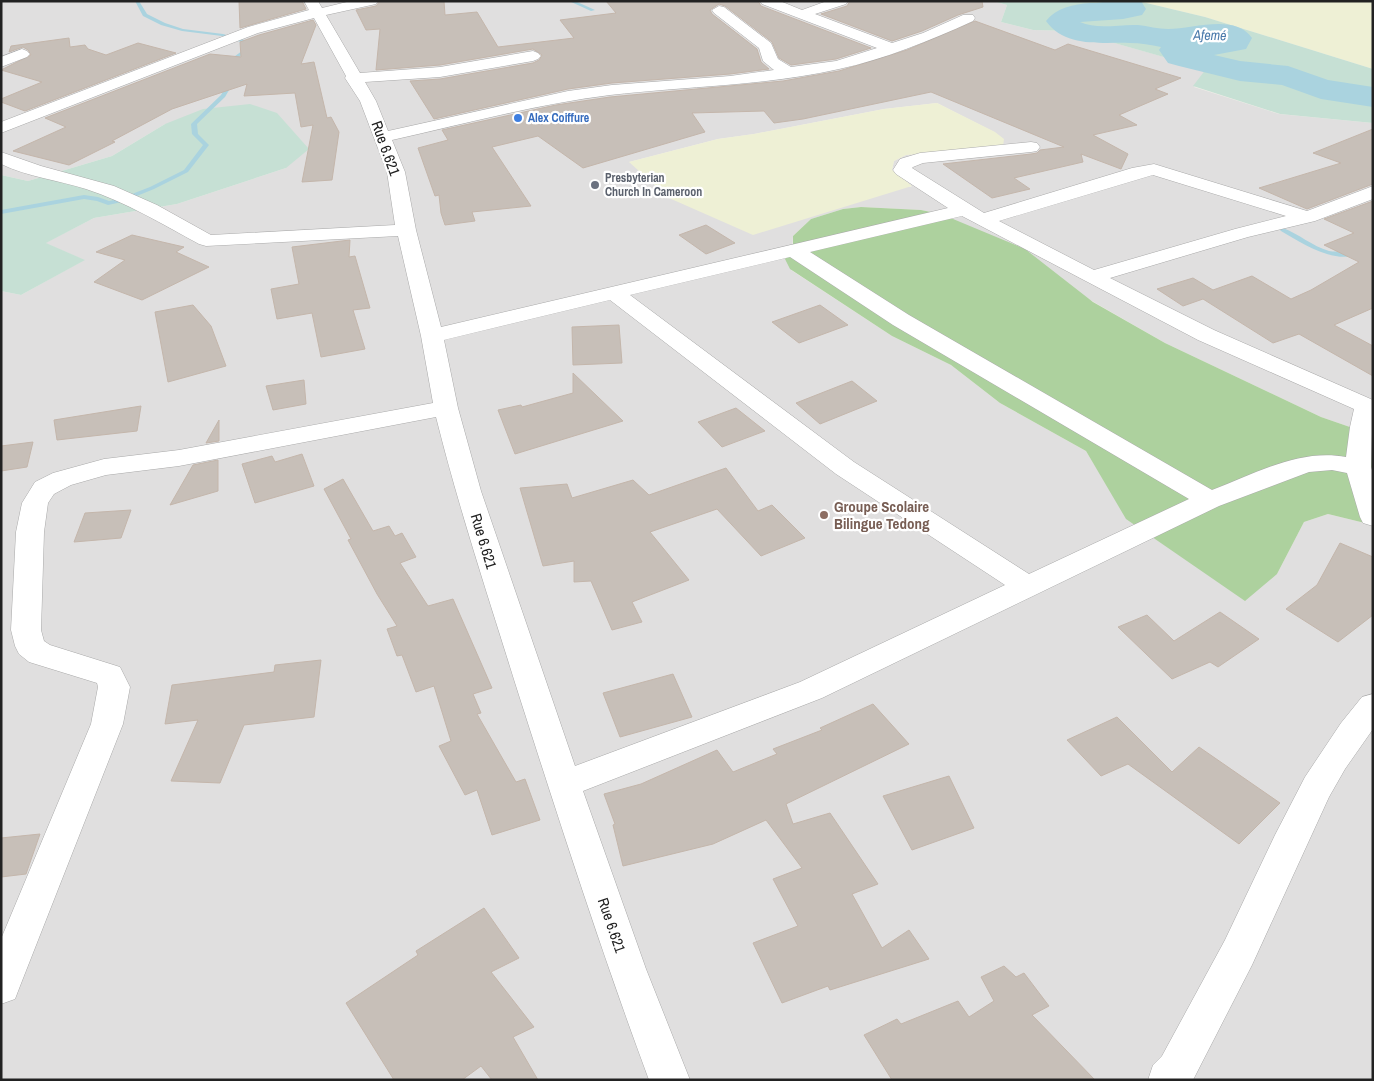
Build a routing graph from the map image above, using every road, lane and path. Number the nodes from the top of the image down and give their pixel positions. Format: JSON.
{"nodes":[{"id":1,"x":371,"y":1,"type":"edge"},
{"id":2,"x":767,"y":1,"type":"edge"},
{"id":3,"x":841,"y":1,"type":"edge"},
{"id":4,"x":315,"y":7,"type":"edge"},
{"id":5,"x":719,"y":10,"type":"dead end"},
{"id":6,"x":803,"y":14,"type":"junction"},
{"id":7,"x":968,"y":18,"type":"dead end"},
{"id":8,"x":893,"y":49,"type":"junction"},
{"id":9,"x":22,"y":54,"type":"dead end"},
{"id":10,"x":533,"y":56,"type":"dead end"},
{"id":11,"x":1,"y":62,"type":"edge"},
{"id":12,"x":790,"y":72,"type":"junction"},
{"id":13,"x":353,"y":78,"type":"junction"},
{"id":14,"x":1,"y":128,"type":"edge"},
{"id":15,"x":384,"y":137,"type":"junction"},
{"id":16,"x":1031,"y":147,"type":"dead end"},
{"id":17,"x":1,"y":157,"type":"edge"},
{"id":18,"x":1373,"y":192,"type":"edge"},
{"id":19,"x":973,"y":215,"type":"junction"},
{"id":20,"x":1308,"y":217,"type":"junction"},
{"id":21,"x":406,"y":230,"type":"junction"},
{"id":22,"x":793,"y":250,"type":"junction"},
{"id":23,"x":1092,"y":277,"type":"junction"},
{"id":24,"x":614,"y":294,"type":"junction"},
{"id":25,"x":432,"y":336,"type":"junction"},
{"id":26,"x":446,"y":408,"type":"junction"},
{"id":27,"x":1370,"y":408,"type":"edge"},
{"id":28,"x":1358,"y":467,"type":"junction"},
{"id":29,"x":1210,"y":500,"type":"junction"},
{"id":30,"x":1373,"y":516,"type":"edge"},
{"id":31,"x":1027,"y":586,"type":"junction"},
{"id":32,"x":1373,"y":706,"type":"edge"},
{"id":33,"x":564,"y":784,"type":"junction"},
{"id":34,"x":1,"y":986,"type":"edge"},
{"id":35,"x":670,"y":1080,"type":"edge"},
{"id":36,"x":1168,"y":1080,"type":"edge"}],
"edges":[{"from":1,"to":4,"type":"street"},
{"from":2,"to":6,"type":"street"},
{"from":3,"to":6,"type":"street"},
{"from":4,"to":13,"type":"street","name":"Rue 6.621"},
{"from":4,"to":14,"type":"street"},
{"from":5,"to":12,"type":"street"},
{"from":6,"to":8,"type":"street"},
{"from":7,"to":8,"type":"street"},
{"from":8,"to":12,"type":"street"},
{"from":9,"to":11,"type":"street"},
{"from":10,"to":13,"type":"street"},
{"from":12,"to":15,"type":"street"},
{"from":13,"to":15,"type":"street","name":"Rue 6.621"},
{"from":15,"to":21,"type":"street","name":"Rue 6.621"},
{"from":16,"to":19,"type":"street"},
{"from":17,"to":21,"type":"street"},
{"from":18,"to":20,"type":"street"},
{"from":19,"to":20,"type":"street"},
{"from":19,"to":22,"type":"street"},
{"from":19,"to":23,"type":"street"},
{"from":20,"to":23,"type":"street"},
{"from":21,"to":25,"type":"street","name":"Rue 6.621"},
{"from":22,"to":24,"type":"street"},
{"from":22,"to":29,"type":"street"},
{"from":23,"to":27,"type":"street"},
{"from":24,"to":25,"type":"street"},
{"from":24,"to":31,"type":"street"},
{"from":25,"to":26,"type":"street","name":"Rue 6.621"},
{"from":26,"to":33,"type":"street","name":"Rue 6.621"},
{"from":26,"to":34,"type":"street"},
{"from":27,"to":28,"type":"street"},
{"from":28,"to":29,"type":"street"},
{"from":28,"to":30,"type":"street"},
{"from":29,"to":31,"type":"street"},
{"from":31,"to":33,"type":"street"},
{"from":32,"to":36,"type":"street"},
{"from":33,"to":35,"type":"street","name":"Rue 6.621"}]}
